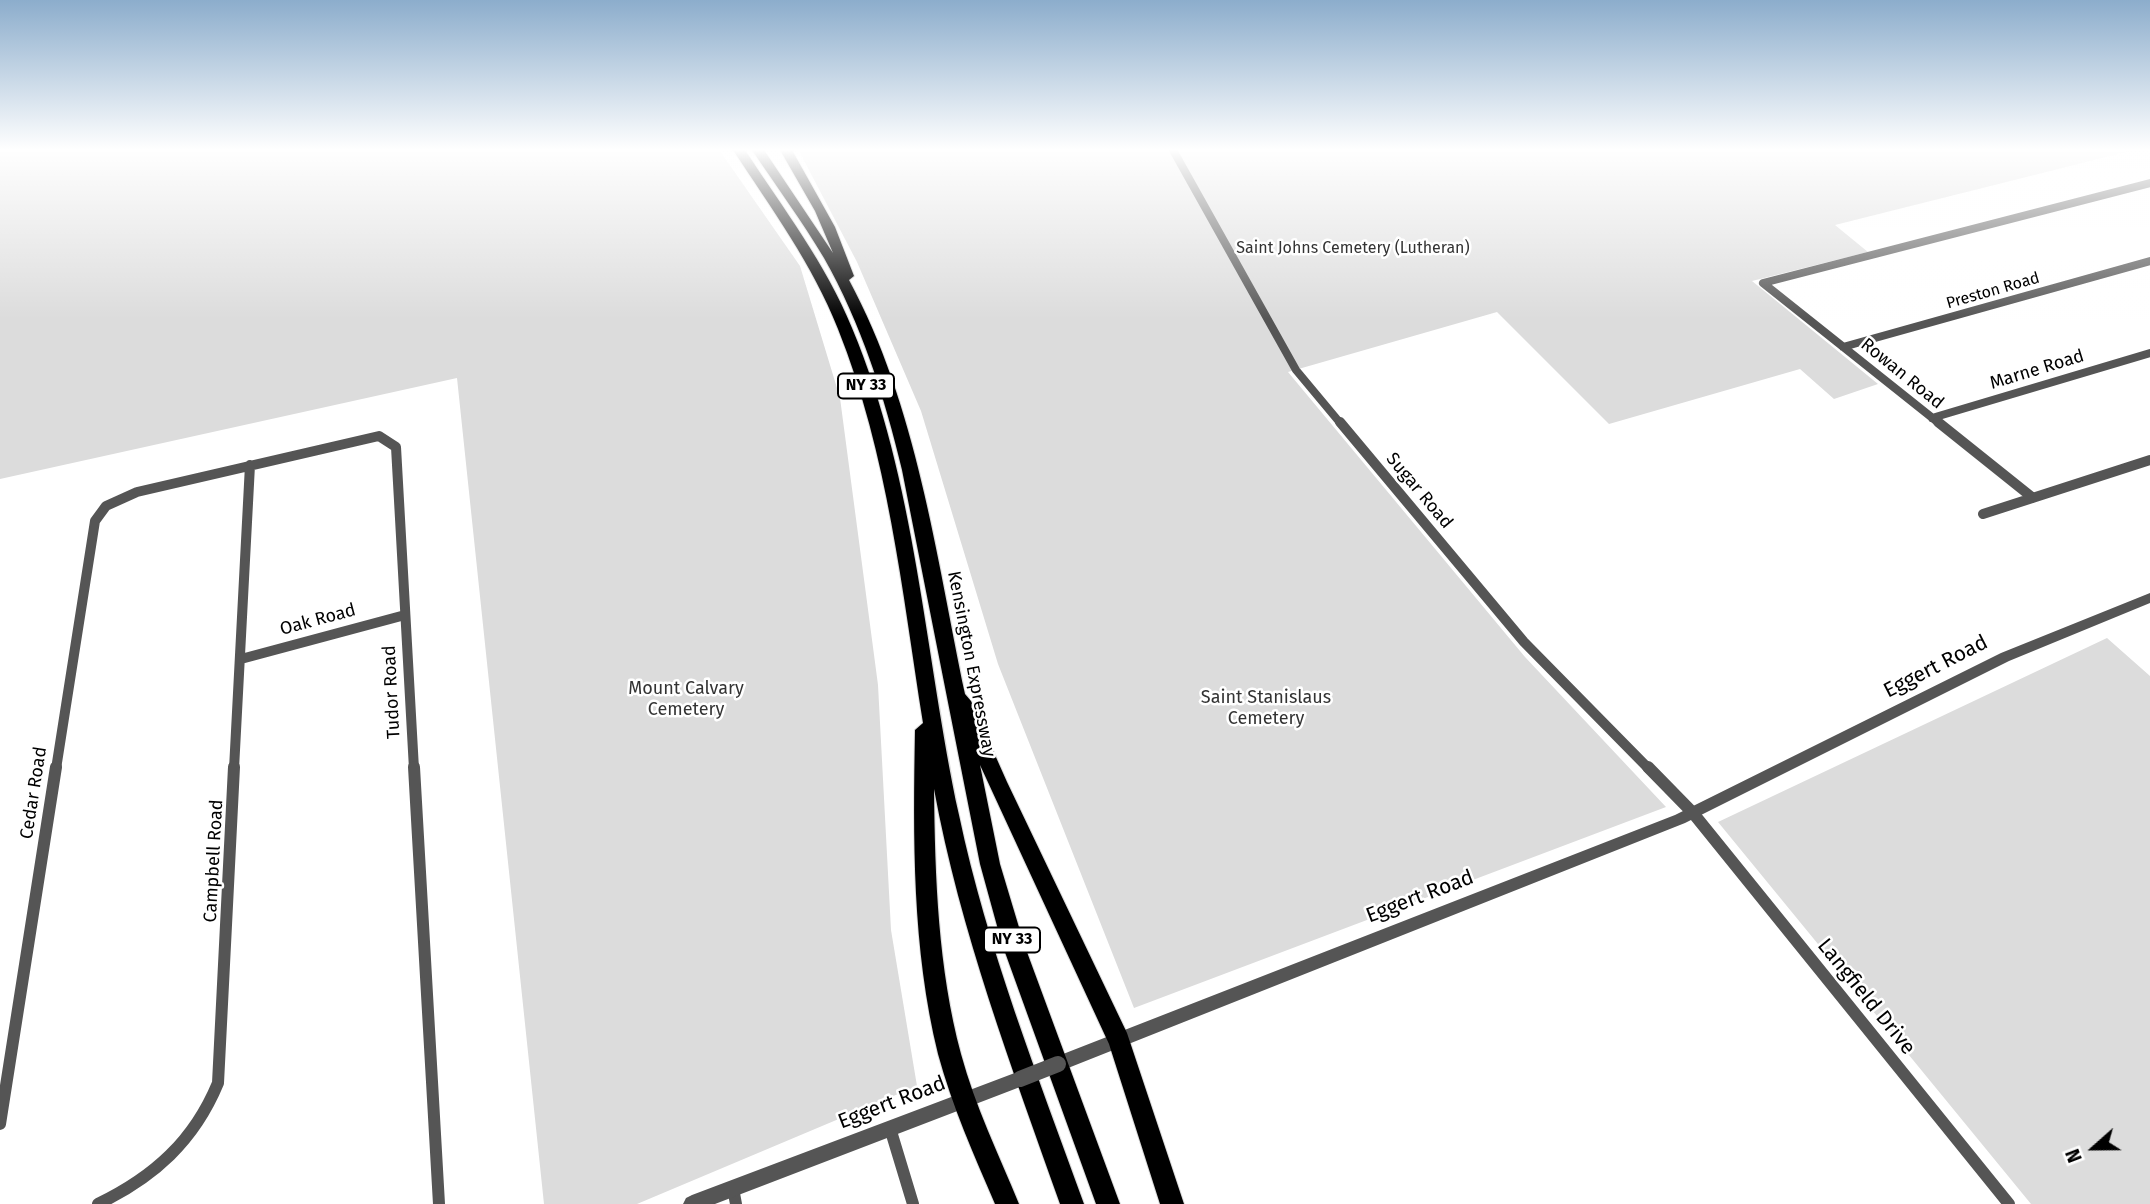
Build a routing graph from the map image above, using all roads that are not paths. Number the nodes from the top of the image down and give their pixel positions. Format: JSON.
{"nodes":[{"id":1,"x":774,"y":206,"type":"edge"},
{"id":2,"x":795,"y":206,"type":"edge"},
{"id":3,"x":816,"y":206,"type":"edge"},
{"id":4,"x":1204,"y":206,"type":"edge"},
{"id":5,"x":2061,"y":206,"type":"edge"},
{"id":6,"x":2150,"y":261,"type":"edge"},
{"id":7,"x":852,"y":299,"type":"junction"},
{"id":8,"x":1843,"y":347,"type":"junction"},
{"id":9,"x":2150,"y":353,"type":"edge"},
{"id":10,"x":1932,"y":418,"type":"junction"},
{"id":11,"x":2150,"y":460,"type":"edge"},
{"id":12,"x":250,"y":465,"type":"junction"},
{"id":13,"x":137,"y":492,"type":"joint"},
{"id":14,"x":2033,"y":498,"type":"junction"},
{"id":15,"x":1983,"y":514,"type":"dead end"},
{"id":16,"x":2150,"y":598,"type":"edge"},
{"id":17,"x":405,"y":615,"type":"junction"},
{"id":18,"x":241,"y":659,"type":"junction"},
{"id":19,"x":948,"y":667,"type":"junction"},
{"id":20,"x":926,"y":688,"type":"junction"},
{"id":21,"x":1693,"y":813,"type":"junction"},
{"id":22,"x":1113,"y":1043,"type":"junction"},
{"id":23,"x":967,"y":1099,"type":"junction"},
{"id":24,"x":0,"y":1124,"type":"edge"},
{"id":25,"x":890,"y":1128,"type":"junction"},
{"id":26,"x":735,"y":1196,"type":"edge"},
{"id":27,"x":98,"y":1204,"type":"edge"},
{"id":28,"x":439,"y":1204,"type":"edge"},
{"id":29,"x":692,"y":1204,"type":"edge"},
{"id":30,"x":913,"y":1204,"type":"edge"},
{"id":31,"x":1007,"y":1204,"type":"edge"},
{"id":32,"x":1072,"y":1204,"type":"edge"},
{"id":33,"x":1108,"y":1204,"type":"edge"},
{"id":34,"x":1172,"y":1204,"type":"edge"},
{"id":35,"x":2009,"y":1204,"type":"edge"}],
"edges":[{"from":1,"to":20,"type":"highway","number":"NY 33"},
{"from":2,"to":7,"type":"highway","name":"Kensington Expressway","number":"NY 33"},
{"from":3,"to":7,"type":"highway"},
{"from":4,"to":21,"type":"street","name":"Sugar Road"},
{"from":5,"to":8,"type":"street","name":"Rowan Road"},
{"from":6,"to":8,"type":"street","name":"Preston Road"},
{"from":7,"to":19,"type":"highway","name":"Kensington Expressway","number":"NY 33"},
{"from":8,"to":10,"type":"street","name":"Rowan Road"},
{"from":9,"to":10,"type":"street","name":"Marne Road"},
{"from":10,"to":14,"type":"street","name":"Rowan Road"},
{"from":11,"to":14,"type":"street"},
{"from":12,"to":13,"type":"street","name":"Tudor Road"},
{"from":12,"to":17,"type":"street","name":"Tudor Road"},
{"from":12,"to":18,"type":"street","name":"Campbell Road"},
{"from":13,"to":24,"type":"street","name":"Cedar Road"},
{"from":14,"to":15,"type":"street"},
{"from":16,"to":21,"type":"street","name":"Eggert Road"},
{"from":17,"to":18,"type":"street","name":"Oak Road"},
{"from":17,"to":28,"type":"street","name":"Tudor Road"},
{"from":18,"to":27,"type":"street","name":"Campbell Road"},
{"from":19,"to":22,"type":"highway"},
{"from":19,"to":33,"type":"highway","name":"Kensington Expressway","number":"NY 33"},
{"from":20,"to":23,"type":"highway"},
{"from":20,"to":32,"type":"highway","number":"NY 33"},
{"from":21,"to":22,"type":"street","name":"Eggert Road"},
{"from":21,"to":35,"type":"street","name":"Langfield Drive"},
{"from":22,"to":23,"type":"street","name":"Eggert Road","bridge":true},
{"from":22,"to":34,"type":"highway"},
{"from":23,"to":25,"type":"street","name":"Eggert Road"},
{"from":23,"to":31,"type":"highway"},
{"from":25,"to":26,"type":"street","name":"Eggert Road"},
{"from":25,"to":30,"type":"street"},
{"from":26,"to":29,"type":"street","name":"Eggert Road"}]}
